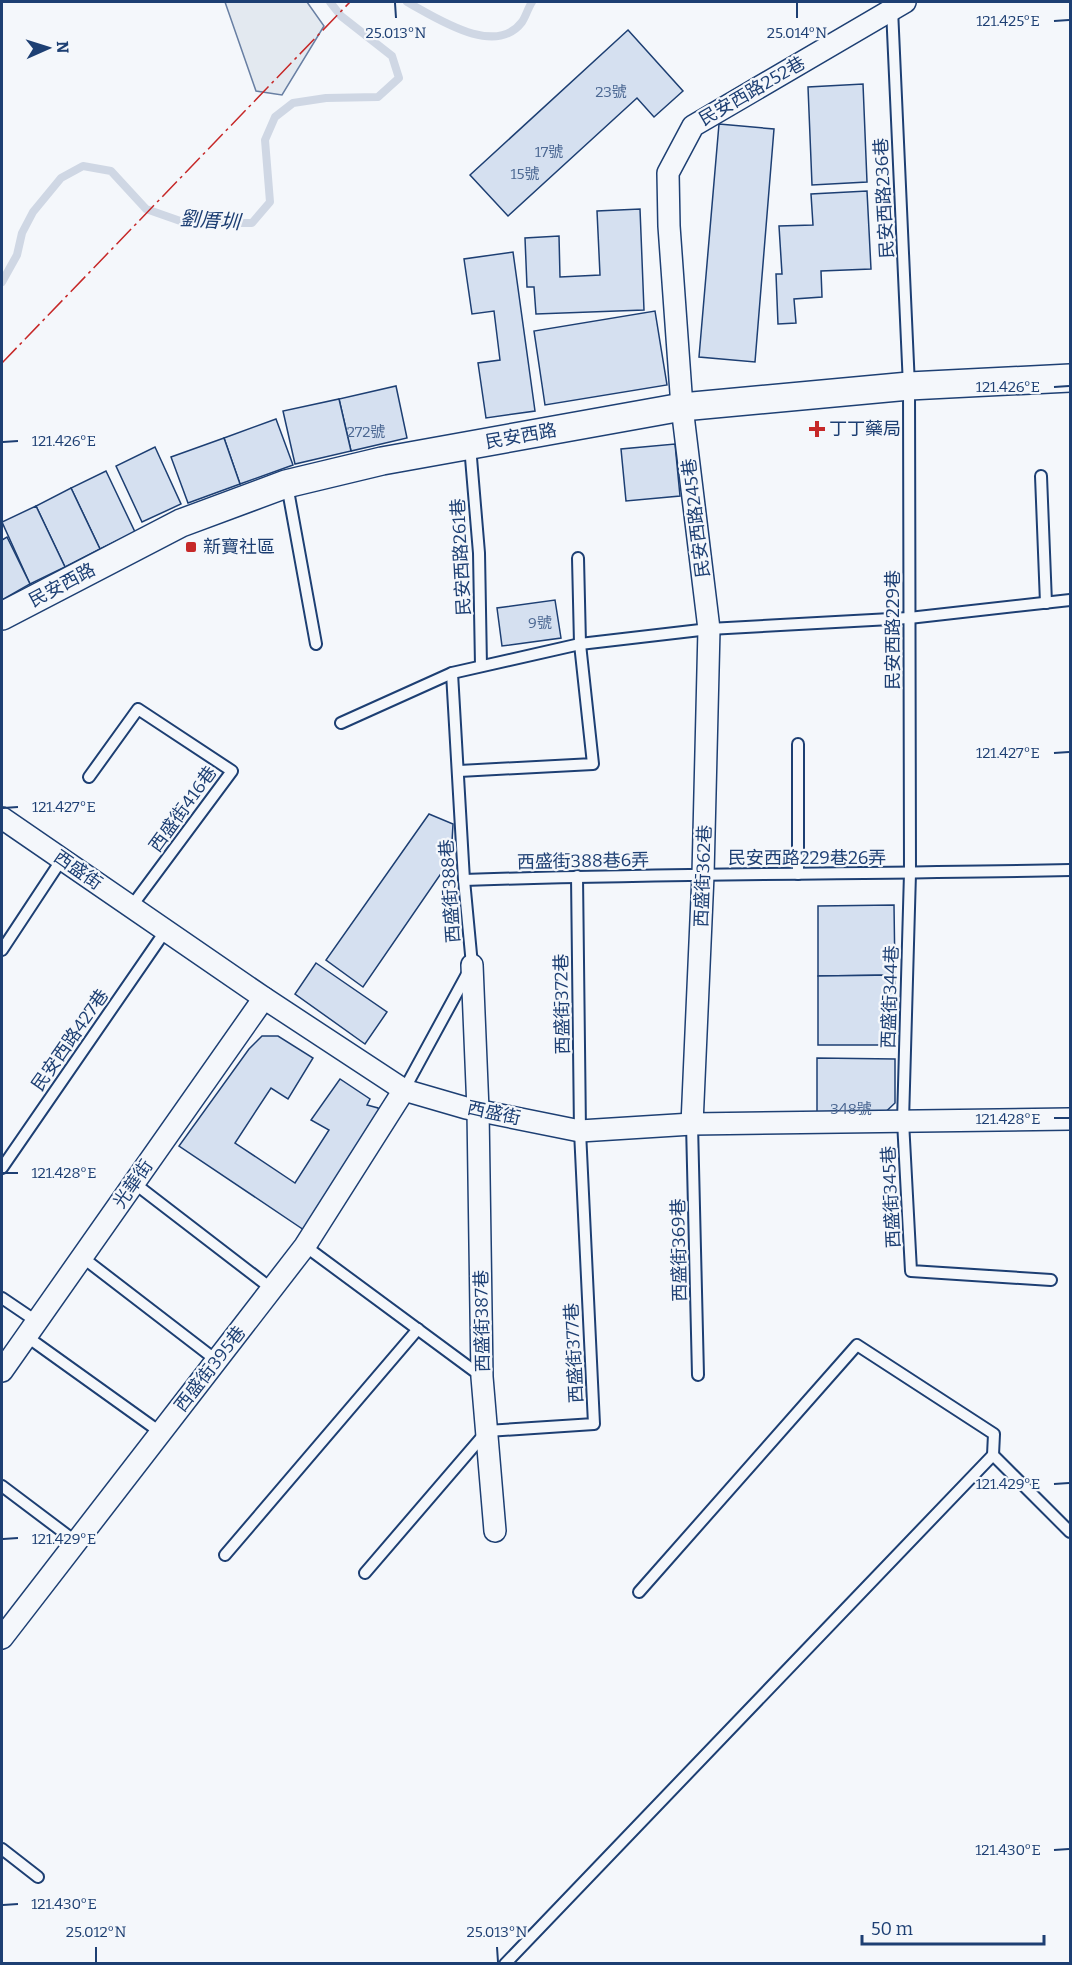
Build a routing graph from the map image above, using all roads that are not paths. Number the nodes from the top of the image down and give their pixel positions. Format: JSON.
{"nodes":[{"id":1,"x":898,"y":5,"type":"edge"},
{"id":2,"x":1071,"y":378,"type":"edge"},
{"id":3,"x":909,"y":386,"type":"junction"},
{"id":4,"x":682,"y":407,"type":"junction"},
{"id":5,"x":470,"y":445,"type":"junction"},
{"id":6,"x":1041,"y":476,"type":"dead end"},
{"id":7,"x":286,"y":484,"type":"junction"},
{"id":8,"x":578,"y":558,"type":"dead end"},
{"id":9,"x":1071,"y":600,"type":"edge"},
{"id":10,"x":1046,"y":603,"type":"junction"},
{"id":11,"x":2,"y":616,"type":"edge"},
{"id":12,"x":909,"y":618,"type":"junction"},
{"id":13,"x":709,"y":629,"type":"junction"},
{"id":14,"x":316,"y":644,"type":"dead end"},
{"id":15,"x":580,"y":644,"type":"junction"},
{"id":16,"x":481,"y":666,"type":"junction"},
{"id":17,"x":452,"y":673,"type":"junction"},
{"id":18,"x":341,"y":723,"type":"dead end"},
{"id":19,"x":798,"y":744,"type":"dead end"},
{"id":20,"x":459,"y":771,"type":"junction"},
{"id":21,"x":89,"y":777,"type":"dead end"},
{"id":22,"x":2,"y":818,"type":"edge"},
{"id":23,"x":62,"y":859,"type":"junction"},
{"id":24,"x":1071,"y":870,"type":"edge"},
{"id":25,"x":910,"y":873,"type":"junction"},
{"id":26,"x":798,"y":874,"type":"junction"},
{"id":27,"x":703,"y":875,"type":"junction"},
{"id":28,"x":577,"y":876,"type":"junction"},
{"id":29,"x":464,"y":880,"type":"junction"},
{"id":30,"x":131,"y":907,"type":"junction"},
{"id":31,"x":166,"y":930,"type":"junction"},
{"id":32,"x":2,"y":950,"type":"edge"},
{"id":33,"x":472,"y":965,"type":"junction"},
{"id":34,"x":264,"y":998,"type":"junction"},
{"id":35,"x":404,"y":1090,"type":"junction"},
{"id":36,"x":478,"y":1110,"type":"junction"},
{"id":37,"x":1071,"y":1119,"type":"edge"},
{"id":38,"x":903,"y":1121,"type":"junction"},
{"id":39,"x":692,"y":1124,"type":"junction"},
{"id":40,"x":580,"y":1131,"type":"junction"},
{"id":41,"x":2,"y":1168,"type":"edge"},
{"id":42,"x":134,"y":1183,"type":"junction"},
{"id":43,"x":305,"y":1246,"type":"junction"},
{"id":44,"x":82,"y":1257,"type":"junction"},
{"id":45,"x":1051,"y":1280,"type":"dead end"},
{"id":46,"x":272,"y":1289,"type":"junction"},
{"id":47,"x":2,"y":1298,"type":"edge"},
{"id":48,"x":31,"y":1329,"type":"junction"},
{"id":49,"x":418,"y":1329,"type":"junction"},
{"id":50,"x":216,"y":1360,"type":"junction"},
{"id":51,"x":2,"y":1371,"type":"edge"},
{"id":52,"x":698,"y":1375,"type":"dead end"},
{"id":53,"x":482,"y":1377,"type":"junction"},
{"id":54,"x":487,"y":1431,"type":"junction"},
{"id":55,"x":160,"y":1432,"type":"junction"},
{"id":56,"x":993,"y":1455,"type":"junction"},
{"id":57,"x":2,"y":1486,"type":"edge"},
{"id":58,"x":495,"y":1531,"type":"dead end"},
{"id":59,"x":1071,"y":1532,"type":"edge"},
{"id":60,"x":75,"y":1541,"type":"junction"},
{"id":61,"x":225,"y":1555,"type":"dead end"},
{"id":62,"x":365,"y":1573,"type":"dead end"},
{"id":63,"x":639,"y":1592,"type":"dead end"},
{"id":64,"x":2,"y":1638,"type":"edge"},
{"id":65,"x":2,"y":1849,"type":"edge"},
{"id":66,"x":38,"y":1877,"type":"dead end"},
{"id":67,"x":506,"y":1964,"type":"edge"}],
"edges":[{"from":1,"to":3,"type":"lane","name":"民安西路236巷"},
{"from":1,"to":4,"type":"street","name":"民安西路252巷"},
{"from":2,"to":3,"type":"street","name":"民安西路"},
{"from":3,"to":4,"type":"street","name":"民安西路"},
{"from":3,"to":12,"type":"lane","name":"民安西路229巷"},
{"from":4,"to":5,"type":"street","name":"民安西路"},
{"from":4,"to":13,"type":"street","name":"民安西路245巷"},
{"from":5,"to":7,"type":"street","name":"民安西路"},
{"from":5,"to":16,"type":"lane","name":"民安西路261巷"},
{"from":6,"to":10,"type":"lane"},
{"from":7,"to":11,"type":"street","name":"民安西路"},
{"from":7,"to":14,"type":"lane"},
{"from":8,"to":15,"type":"lane"},
{"from":9,"to":10,"type":"lane"},
{"from":10,"to":12,"type":"lane"},
{"from":12,"to":13,"type":"lane"},
{"from":12,"to":25,"type":"lane","name":"民安西路229巷"},
{"from":13,"to":15,"type":"lane"},
{"from":13,"to":27,"type":"street","name":"西盛街362巷"},
{"from":15,"to":16,"type":"lane"},
{"from":15,"to":20,"type":"lane"},
{"from":16,"to":17,"type":"lane"},
{"from":17,"to":18,"type":"lane"},
{"from":17,"to":20,"type":"lane","name":"西盛街388巷"},
{"from":19,"to":26,"type":"lane"},
{"from":20,"to":29,"type":"lane","name":"西盛街388巷"},
{"from":21,"to":30,"type":"lane","name":"西盛街416巷"},
{"from":22,"to":23,"type":"street","name":"西盛街"},
{"from":23,"to":30,"type":"street","name":"西盛街"},
{"from":23,"to":32,"type":"lane"},
{"from":24,"to":25,"type":"lane","name":"民安西路229巷26弄"},
{"from":25,"to":26,"type":"lane","name":"民安西路229巷26弄"},
{"from":25,"to":38,"type":"lane","name":"西盛街344巷"},
{"from":26,"to":27,"type":"lane","name":"民安西路229巷26弄"},
{"from":27,"to":28,"type":"lane","name":"西盛街388巷6弄"},
{"from":27,"to":39,"type":"street","name":"西盛街362巷"},
{"from":28,"to":29,"type":"lane","name":"西盛街388巷6弄"},
{"from":28,"to":40,"type":"lane","name":"西盛街372巷"},
{"from":29,"to":33,"type":"lane","name":"西盛街388巷"},
{"from":30,"to":31,"type":"street","name":"西盛街"},
{"from":31,"to":34,"type":"street","name":"西盛街"},
{"from":31,"to":41,"type":"lane","name":"民安西路427巷"},
{"from":33,"to":35,"type":"lane","name":"西盛街388巷"},
{"from":33,"to":36,"type":"street","name":"西盛街387巷"},
{"from":34,"to":35,"type":"street","name":"西盛街"},
{"from":34,"to":42,"type":"street","name":"光華街"},
{"from":35,"to":36,"type":"street","name":"西盛街"},
{"from":35,"to":43,"type":"street","name":"西盛街395巷"},
{"from":36,"to":40,"type":"street","name":"西盛街"},
{"from":36,"to":53,"type":"street","name":"西盛街387巷"},
{"from":37,"to":38,"type":"street","name":"西盛街"},
{"from":38,"to":39,"type":"street","name":"西盛街"},
{"from":38,"to":45,"type":"lane","name":"西盛街345巷"},
{"from":39,"to":40,"type":"street","name":"西盛街"},
{"from":39,"to":52,"type":"lane","name":"西盛街369巷"},
{"from":40,"to":54,"type":"lane","name":"西盛街377巷"},
{"from":42,"to":44,"type":"street","name":"光華街"},
{"from":42,"to":46,"type":"lane"},
{"from":43,"to":46,"type":"street","name":"西盛街395巷"},
{"from":43,"to":49,"type":"lane"},
{"from":44,"to":48,"type":"street","name":"光華街"},
{"from":44,"to":50,"type":"lane"},
{"from":46,"to":50,"type":"street","name":"西盛街395巷"},
{"from":47,"to":48,"type":"lane"},
{"from":48,"to":51,"type":"street","name":"光華街"},
{"from":48,"to":55,"type":"lane"},
{"from":49,"to":53,"type":"lane"},
{"from":49,"to":61,"type":"lane"},
{"from":50,"to":55,"type":"street","name":"西盛街395巷"},
{"from":53,"to":54,"type":"street","name":"西盛街387巷"},
{"from":54,"to":58,"type":"street","name":"西盛街387巷"},
{"from":54,"to":62,"type":"lane"},
{"from":55,"to":60,"type":"street","name":"西盛街395巷"},
{"from":56,"to":59,"type":"lane"},
{"from":56,"to":63,"type":"lane"},
{"from":56,"to":67,"type":"lane"},
{"from":57,"to":60,"type":"lane"},
{"from":60,"to":64,"type":"street","name":"西盛街395巷"},
{"from":65,"to":66,"type":"lane"}]}
